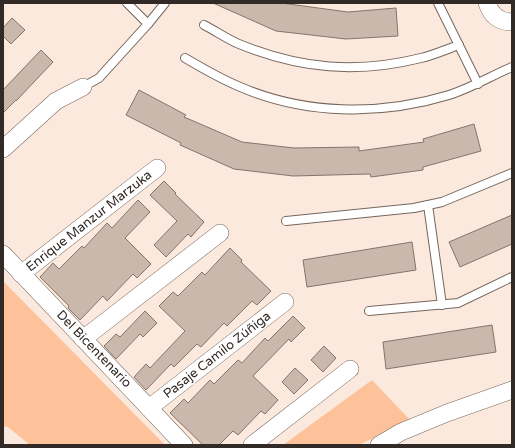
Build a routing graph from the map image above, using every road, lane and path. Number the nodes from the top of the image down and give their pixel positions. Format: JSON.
{"nodes":[{"id":1,"x":127,"y":3,"type":"edge"},
{"id":2,"x":165,"y":3,"type":"edge"},
{"id":3,"x":438,"y":3,"type":"edge"},
{"id":4,"x":487,"y":3,"type":"edge"},
{"id":5,"x":148,"y":24,"type":"junction"},
{"id":6,"x":511,"y":24,"type":"edge"},
{"id":7,"x":204,"y":25,"type":"dead end"},
{"id":8,"x":459,"y":44,"type":"junction"},
{"id":9,"x":185,"y":58,"type":"dead end"},
{"id":10,"x":512,"y":66,"type":"edge"},
{"id":11,"x":478,"y":84,"type":"junction"},
{"id":12,"x":83,"y":87,"type":"joint"},
{"id":13,"x":3,"y":148,"type":"edge"},
{"id":14,"x":157,"y":168,"type":"dead end"},
{"id":15,"x":512,"y":173,"type":"edge"},
{"id":16,"x":428,"y":205,"type":"junction"},
{"id":17,"x":286,"y":221,"type":"dead end"},
{"id":18,"x":220,"y":233,"type":"dead end"},
{"id":19,"x":3,"y":254,"type":"edge"},
{"id":20,"x":22,"y":274,"type":"junction"},
{"id":21,"x":512,"y":277,"type":"edge"},
{"id":22,"x":285,"y":302,"type":"dead end"},
{"id":23,"x":442,"y":305,"type":"junction"},
{"id":24,"x":369,"y":311,"type":"dead end"},
{"id":25,"x":83,"y":339,"type":"junction"},
{"id":26,"x":350,"y":369,"type":"dead end"},
{"id":27,"x":512,"y":390,"type":"edge"},
{"id":28,"x":149,"y":408,"type":"junction"},
{"id":29,"x":184,"y":445,"type":"edge"},
{"id":30,"x":252,"y":445,"type":"edge"},
{"id":31,"x":379,"y":445,"type":"edge"}],
"edges":[{"from":1,"to":5,"type":"lane"},
{"from":2,"to":5,"type":"lane"},
{"from":3,"to":8,"type":"lane"},
{"from":4,"to":6,"type":"street"},
{"from":5,"to":12,"type":"lane"},
{"from":7,"to":8,"type":"lane"},
{"from":8,"to":11,"type":"lane"},
{"from":9,"to":11,"type":"lane"},
{"from":10,"to":11,"type":"lane"},
{"from":12,"to":13,"type":"street"},
{"from":14,"to":20,"type":"street","name":"Enrique Manzur Marzuka"},
{"from":15,"to":16,"type":"lane"},
{"from":16,"to":17,"type":"lane"},
{"from":16,"to":23,"type":"lane"},
{"from":18,"to":25,"type":"street"},
{"from":19,"to":20,"type":"street","name":"Del Bicentenario"},
{"from":20,"to":25,"type":"street","name":"Del Bicentenario"},
{"from":21,"to":23,"type":"lane"},
{"from":22,"to":28,"type":"street","name":"Pasaje Camilo Zúñiga"},
{"from":23,"to":24,"type":"lane"},
{"from":25,"to":28,"type":"street","name":"Del Bicentenario"},
{"from":26,"to":30,"type":"street"},
{"from":27,"to":31,"type":"street"},
{"from":28,"to":29,"type":"street","name":"Del Bicentenario"}]}
